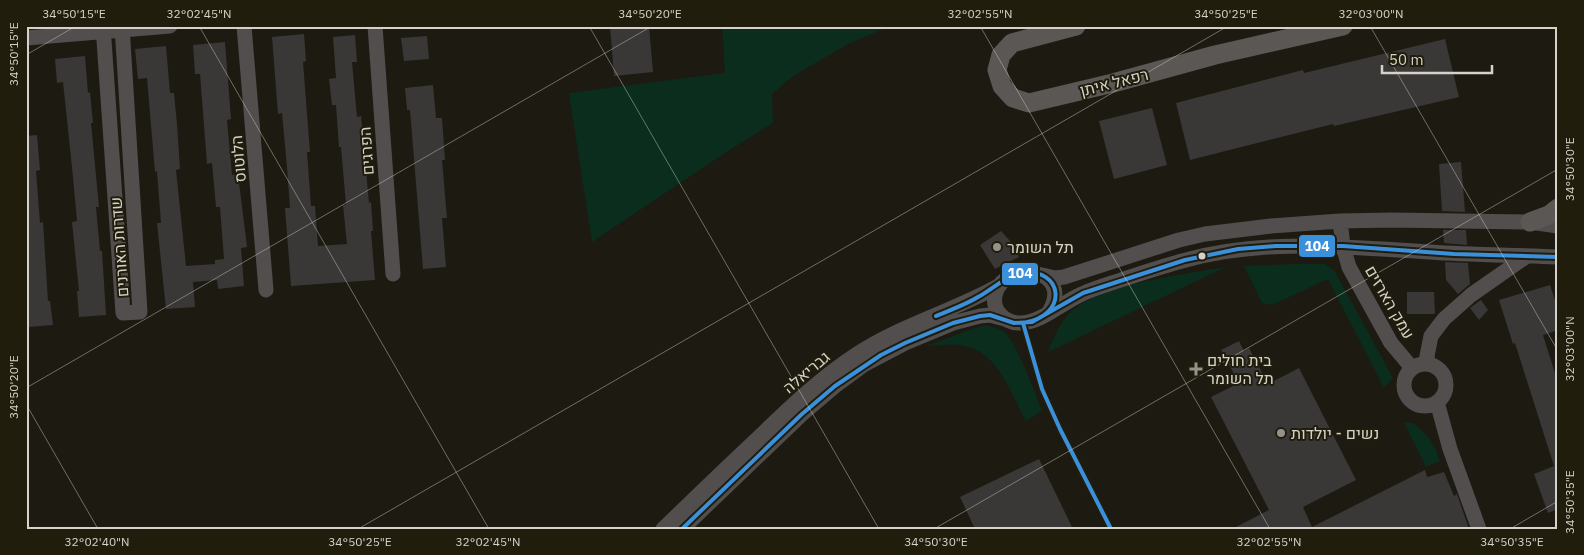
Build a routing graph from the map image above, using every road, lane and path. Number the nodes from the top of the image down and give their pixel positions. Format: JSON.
{"nodes":[{"id":1,"x":170,"y":26,"type":"edge"},
{"id":2,"x":244,"y":26,"type":"edge"},
{"id":3,"x":375,"y":26,"type":"edge"},
{"id":4,"x":1076,"y":26,"type":"edge"},
{"id":5,"x":1344,"y":26,"type":"edge"},
{"id":6,"x":122,"y":28,"type":"edge"},
{"id":7,"x":103,"y":29,"type":"edge"},
{"id":8,"x":26,"y":38,"type":"edge"},
{"id":9,"x":1558,"y":208,"type":"edge"},
{"id":10,"x":1340,"y":221,"type":"junction"},
{"id":11,"x":1530,"y":222,"type":"junction"},
{"id":12,"x":1558,"y":226,"type":"edge"},
{"id":13,"x":1343,"y":246,"type":"junction"},
{"id":14,"x":1527,"y":256,"type":"junction"},
{"id":15,"x":1558,"y":257,"type":"edge"},
{"id":16,"x":393,"y":274,"type":"dead end"},
{"id":17,"x":1042,"y":275,"type":"junction"},
{"id":18,"x":1000,"y":285,"type":"junction"},
{"id":19,"x":266,"y":290,"type":"dead end"},
{"id":20,"x":1049,"y":312,"type":"junction"},
{"id":21,"x":1004,"y":319,"type":"junction"},
{"id":22,"x":1428,"y":364,"type":"junction"},
{"id":23,"x":1412,"y":368,"type":"junction"},
{"id":24,"x":1437,"y":402,"type":"junction"},
{"id":25,"x":663,"y":529,"type":"edge"},
{"id":26,"x":682,"y":529,"type":"edge"},
{"id":27,"x":1480,"y":529,"type":"edge"}],
"edges":[{"from":1,"to":6,"type":"street"},
{"from":2,"to":19,"type":"street","name":"הלוטוס"},
{"from":3,"to":16,"type":"street","name":"הפרגים"},
{"from":4,"to":5,"type":"main road","name":"רפאל איתן"},
{"from":6,"to":7,"type":"street"},
{"from":6,"to":7,"type":"street","name":"שדרות האורנים"},
{"from":7,"to":8,"type":"street"},
{"from":9,"to":11,"type":"main road"},
{"from":10,"to":11,"type":"street"},
{"from":10,"to":13,"type":"street","name":"עמק הארזים"},
{"from":10,"to":17,"type":"street"},
{"from":11,"to":12,"type":"street"},
{"from":13,"to":14,"type":"street"},
{"from":13,"to":20,"type":"street"},
{"from":13,"to":23,"type":"street","name":"עמק הארזים"},
{"from":14,"to":15,"type":"street"},
{"from":14,"to":22,"type":"street","name":"עמק הארזים"},
{"from":17,"to":18,"type":"street"},
{"from":17,"to":20,"type":"street"},
{"from":18,"to":21,"type":"street"},
{"from":18,"to":25,"type":"street","name":"גבריאלה"},
{"from":20,"to":21,"type":"street"},
{"from":21,"to":26,"type":"street","name":"גבריאלה"},
{"from":22,"to":23,"type":"street"},
{"from":22,"to":24,"type":"street"},
{"from":23,"to":24,"type":"street"},
{"from":24,"to":27,"type":"street"}]}
